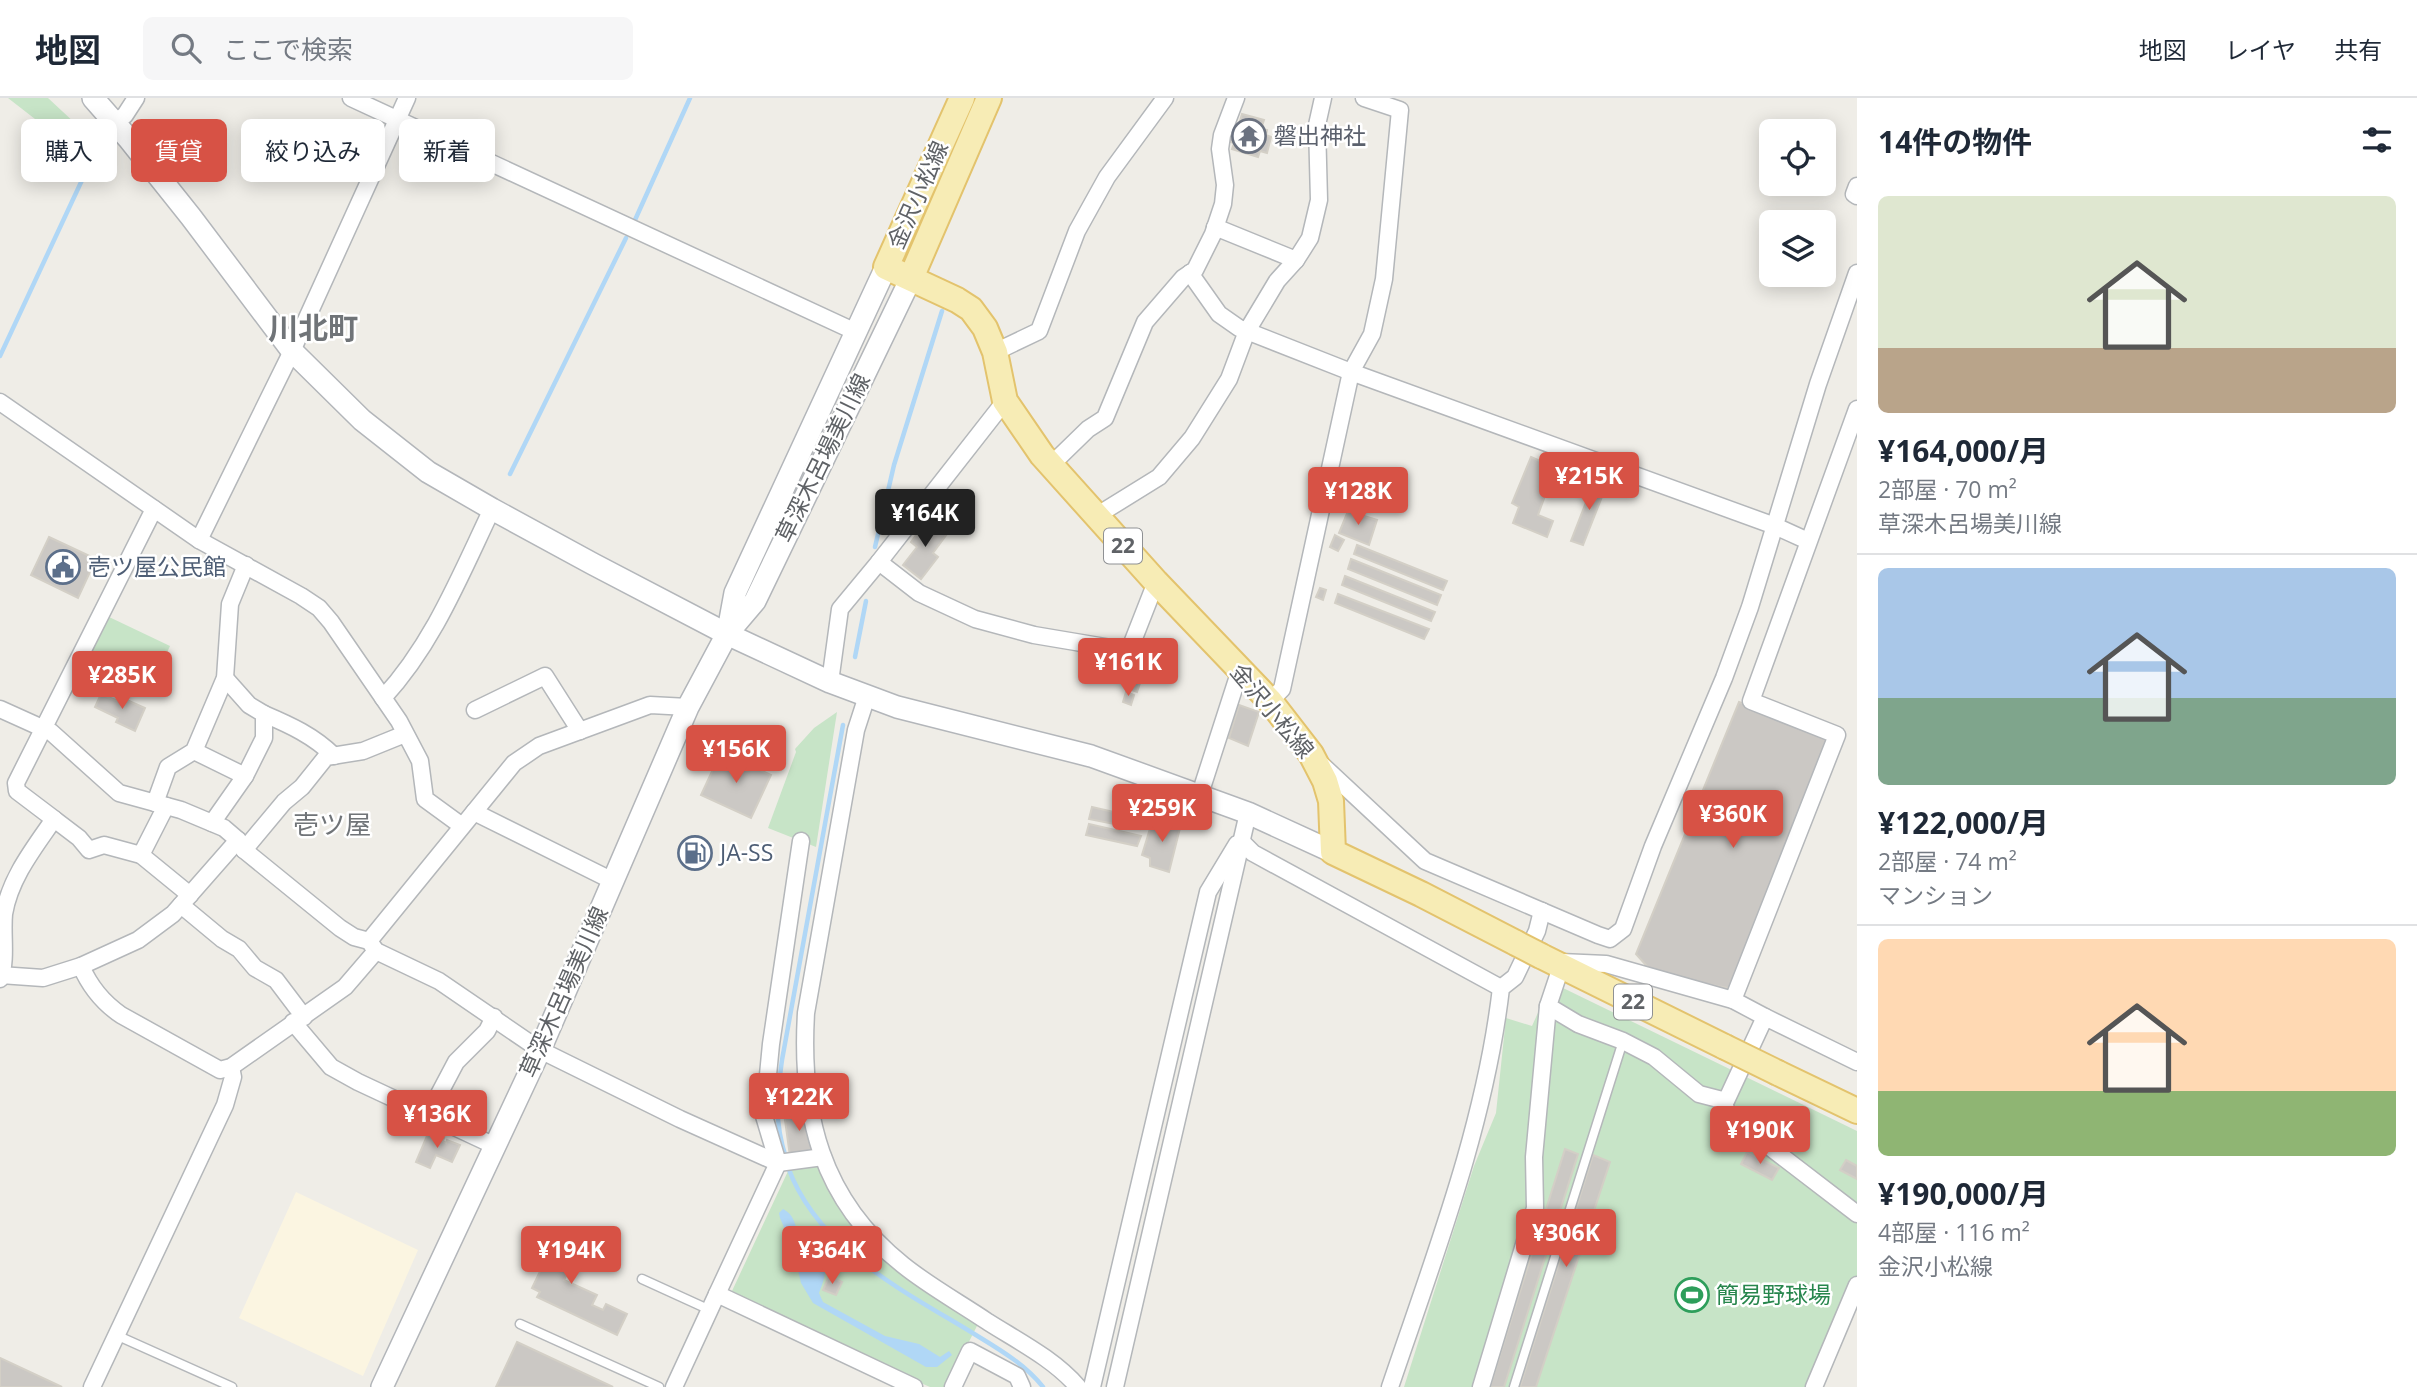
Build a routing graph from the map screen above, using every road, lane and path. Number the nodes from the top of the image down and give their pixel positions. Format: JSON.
{"nodes":[{"id":1,"x":93,"y":98,"type":"edge"},
{"id":2,"x":136,"y":98,"type":"edge"},
{"id":3,"x":351,"y":98,"type":"edge"},
{"id":4,"x":407,"y":98,"type":"edge"},
{"id":5,"x":962,"y":98,"type":"edge"},
{"id":6,"x":989,"y":98,"type":"edge"},
{"id":7,"x":1165,"y":98,"type":"edge"},
{"id":8,"x":1236,"y":98,"type":"edge"},
{"id":9,"x":1323,"y":98,"type":"edge"},
{"id":10,"x":1364,"y":98,"type":"edge"},
{"id":11,"x":111,"y":119,"type":"edge"},
{"id":12,"x":397,"y":120,"type":"junction"},
{"id":13,"x":117,"y":121,"type":"edge"},
{"id":14,"x":117,"y":125,"type":"edge"},
{"id":15,"x":1857,"y":186,"type":"edge"},
{"id":16,"x":1857,"y":196,"type":"edge"},
{"id":17,"x":1215,"y":227,"type":"junction"},
{"id":18,"x":1296,"y":260,"type":"junction"},
{"id":19,"x":886,"y":267,"type":"junction"},
{"id":20,"x":1190,"y":273,"type":"junction"},
{"id":21,"x":1857,"y":273,"type":"edge"},
{"id":22,"x":911,"y":278,"type":"junction"},
{"id":23,"x":1247,"y":331,"type":"junction"},
{"id":24,"x":856,"y":332,"type":"junction"},
{"id":25,"x":292,"y":351,"type":"junction"},
{"id":26,"x":995,"y":352,"type":"junction"},
{"id":27,"x":1351,"y":372,"type":"junction"},
{"id":28,"x":1005,"y":401,"type":"junction"},
{"id":29,"x":0,"y":402,"type":"edge"},
{"id":30,"x":1857,"y":409,"type":"edge"},
{"id":31,"x":1051,"y":465,"type":"junction"},
{"id":32,"x":154,"y":509,"type":"junction"},
{"id":33,"x":492,"y":509,"type":"junction"},
{"id":34,"x":1096,"y":516,"type":"junction"},
{"id":35,"x":1775,"y":526,"type":"junction"},
{"id":36,"x":199,"y":540,"type":"junction"},
{"id":37,"x":1808,"y":541,"type":"junction"},
{"id":38,"x":879,"y":562,"type":"junction"},
{"id":39,"x":246,"y":565,"type":"junction"},
{"id":40,"x":1156,"y":582,"type":"junction"},
{"id":41,"x":727,"y":634,"type":"junction"},
{"id":42,"x":1240,"y":670,"type":"junction"},
{"id":43,"x":225,"y":678,"type":"junction"},
{"id":44,"x":830,"y":682,"type":"junction"},
{"id":45,"x":867,"y":696,"type":"junction"},
{"id":46,"x":383,"y":698,"type":"junction"},
{"id":47,"x":1270,"y":701,"type":"junction"},
{"id":48,"x":688,"y":707,"type":"junction"},
{"id":49,"x":0,"y":709,"type":"edge"},
{"id":50,"x":475,"y":710,"type":"dead end"},
{"id":51,"x":264,"y":714,"type":"junction"},
{"id":52,"x":44,"y":728,"type":"junction"},
{"id":53,"x":580,"y":731,"type":"junction"},
{"id":54,"x":405,"y":734,"type":"junction"},
{"id":55,"x":194,"y":751,"type":"junction"},
{"id":56,"x":1311,"y":754,"type":"junction"},
{"id":57,"x":334,"y":756,"type":"junction"},
{"id":58,"x":245,"y":776,"type":"junction"},
{"id":59,"x":1200,"y":794,"type":"junction"},
{"id":60,"x":160,"y":804,"type":"junction"},
{"id":61,"x":474,"y":812,"type":"junction"},
{"id":62,"x":1248,"y":813,"type":"junction"},
{"id":63,"x":54,"y":818,"type":"junction"},
{"id":64,"x":212,"y":823,"type":"junction"},
{"id":65,"x":462,"y":825,"type":"junction"},
{"id":66,"x":1242,"y":838,"type":"junction"},
{"id":67,"x":801,"y":841,"type":"dead end"},
{"id":68,"x":241,"y":845,"type":"junction"},
{"id":69,"x":1333,"y":852,"type":"junction"},
{"id":70,"x":141,"y":855,"type":"junction"},
{"id":71,"x":613,"y":881,"type":"junction"},
{"id":72,"x":185,"y":900,"type":"junction"},
{"id":73,"x":1542,"y":911,"type":"junction"},
{"id":74,"x":372,"y":946,"type":"junction"},
{"id":75,"x":1551,"y":962,"type":"junction"},
{"id":76,"x":81,"y":966,"type":"junction"},
{"id":77,"x":1,"y":976,"type":"edge"},
{"id":78,"x":1500,"y":988,"type":"junction"},
{"id":79,"x":1733,"y":1000,"type":"junction"},
{"id":80,"x":1548,"y":1006,"type":"junction"},
{"id":81,"x":494,"y":1017,"type":"junction"},
{"id":82,"x":1765,"y":1017,"type":"junction"},
{"id":83,"x":299,"y":1019,"type":"junction"},
{"id":84,"x":1623,"y":1041,"type":"junction"},
{"id":85,"x":540,"y":1049,"type":"junction"},
{"id":86,"x":1857,"y":1062,"type":"edge"},
{"id":87,"x":231,"y":1068,"type":"junction"},
{"id":88,"x":1723,"y":1100,"type":"junction"},
{"id":89,"x":1857,"y":1111,"type":"edge"},
{"id":90,"x":428,"y":1115,"type":"junction"},
{"id":91,"x":495,"y":1146,"type":"junction"},
{"id":92,"x":822,"y":1157,"type":"junction"},
{"id":93,"x":778,"y":1163,"type":"junction"},
{"id":94,"x":1857,"y":1214,"type":"edge"},
{"id":95,"x":642,"y":1279,"type":"dead end"},
{"id":96,"x":1857,"y":1285,"type":"edge"},
{"id":97,"x":717,"y":1294,"type":"junction"},
{"id":98,"x":710,"y":1310,"type":"junction"},
{"id":99,"x":520,"y":1324,"type":"dead end"},
{"id":100,"x":116,"y":1335,"type":"junction"},
{"id":101,"x":92,"y":1387,"type":"edge"},
{"id":102,"x":232,"y":1387,"type":"edge"},
{"id":103,"x":382,"y":1387,"type":"edge"},
{"id":104,"x":659,"y":1387,"type":"edge"},
{"id":105,"x":674,"y":1387,"type":"edge"},
{"id":106,"x":914,"y":1387,"type":"edge"},
{"id":107,"x":953,"y":1387,"type":"edge"},
{"id":108,"x":1022,"y":1387,"type":"edge"},
{"id":109,"x":1078,"y":1387,"type":"edge"},
{"id":110,"x":1092,"y":1387,"type":"edge"},
{"id":111,"x":1115,"y":1387,"type":"edge"},
{"id":112,"x":1390,"y":1387,"type":"edge"},
{"id":113,"x":1481,"y":1387,"type":"edge"},
{"id":114,"x":1514,"y":1387,"type":"edge"},
{"id":115,"x":1814,"y":1387,"type":"edge"}],
"edges":[{"from":1,"to":11,"type":"main road"},
{"from":2,"to":13,"type":"street"},
{"from":3,"to":12,"type":"street"},
{"from":4,"to":12,"type":"street"},
{"from":5,"to":19,"type":"main road","name":"金沢小松線"},
{"from":6,"to":22,"type":"main road","name":"金沢小松線"},
{"from":7,"to":26,"type":"street"},
{"from":8,"to":17,"type":"street"},
{"from":9,"to":18,"type":"street"},
{"from":10,"to":27,"type":"street"},
{"from":12,"to":24,"type":"street"},
{"from":12,"to":25,"type":"street"},
{"from":14,"to":25,"type":"main road"},
{"from":15,"to":16,"type":"street"},
{"from":17,"to":18,"type":"street"},
{"from":17,"to":20,"type":"street"},
{"from":18,"to":23,"type":"street"},
{"from":19,"to":22,"type":"main road","name":"金沢小松線","number":"22"},
{"from":19,"to":24,"type":"main road","name":"草深木呂場美川線"},
{"from":20,"to":23,"type":"street"},
{"from":20,"to":31,"type":"street"},
{"from":21,"to":35,"type":"street"},
{"from":22,"to":26,"type":"main road","name":"金沢小松線","number":"22"},
{"from":22,"to":41,"type":"main road","name":"草深木呂場美川線"},
{"from":23,"to":27,"type":"street"},
{"from":23,"to":34,"type":"street"},
{"from":24,"to":41,"type":"main road","name":"草深木呂場美川線"},
{"from":25,"to":33,"type":"main road"},
{"from":25,"to":36,"type":"street"},
{"from":26,"to":28,"type":"main road","name":"金沢小松線","number":"22"},
{"from":27,"to":35,"type":"street"},
{"from":27,"to":47,"type":"street"},
{"from":28,"to":31,"type":"main road","name":"金沢小松線","number":"22"},
{"from":28,"to":38,"type":"street"},
{"from":29,"to":32,"type":"street"},
{"from":30,"to":37,"type":"street"},
{"from":31,"to":34,"type":"main road","name":"金沢小松線","number":"22"},
{"from":32,"to":36,"type":"street"},
{"from":32,"to":52,"type":"street"},
{"from":33,"to":41,"type":"main road"},
{"from":33,"to":46,"type":"street"},
{"from":34,"to":40,"type":"main road","name":"金沢小松線","number":"22"},
{"from":35,"to":37,"type":"street"},
{"from":35,"to":73,"type":"street"},
{"from":36,"to":39,"type":"street"},
{"from":37,"to":79,"type":"street"},
{"from":38,"to":40,"type":"street"},
{"from":38,"to":44,"type":"street"},
{"from":39,"to":43,"type":"street"},
{"from":39,"to":46,"type":"street"},
{"from":40,"to":42,"type":"main road","name":"金沢小松線","number":"22"},
{"from":41,"to":44,"type":"main road"},
{"from":41,"to":48,"type":"main road","name":"草深木呂場美川線"},
{"from":42,"to":47,"type":"main road","name":"金沢小松線","number":"22"},
{"from":42,"to":59,"type":"street"},
{"from":43,"to":51,"type":"street"},
{"from":43,"to":55,"type":"street"},
{"from":44,"to":45,"type":"main road"},
{"from":45,"to":59,"type":"main road"},
{"from":45,"to":92,"type":"street"},
{"from":46,"to":54,"type":"street"},
{"from":47,"to":56,"type":"main road","name":"金沢小松線","number":"22"},
{"from":48,"to":53,"type":"street"},
{"from":48,"to":71,"type":"main road","name":"草深木呂場美川線"},
{"from":49,"to":52,"type":"street"},
{"from":50,"to":53,"type":"street"},
{"from":51,"to":57,"type":"street"},
{"from":51,"to":58,"type":"street"},
{"from":52,"to":60,"type":"street"},
{"from":52,"to":63,"type":"street"},
{"from":53,"to":61,"type":"street"},
{"from":54,"to":57,"type":"street"},
{"from":54,"to":65,"type":"street"},
{"from":55,"to":58,"type":"street"},
{"from":55,"to":60,"type":"street"},
{"from":56,"to":69,"type":"main road","name":"金沢小松線","number":"22"},
{"from":56,"to":73,"type":"street"},
{"from":57,"to":68,"type":"street"},
{"from":58,"to":64,"type":"street"},
{"from":59,"to":62,"type":"main road"},
{"from":60,"to":64,"type":"street"},
{"from":60,"to":70,"type":"street"},
{"from":61,"to":65,"type":"street"},
{"from":61,"to":71,"type":"street"},
{"from":62,"to":66,"type":"street"},
{"from":62,"to":69,"type":"main road"},
{"from":63,"to":70,"type":"street"},
{"from":63,"to":77,"type":"street"},
{"from":64,"to":68,"type":"street"},
{"from":65,"to":74,"type":"street"},
{"from":66,"to":78,"type":"street"},
{"from":66,"to":110,"type":"street"},
{"from":66,"to":111,"type":"street"},
{"from":67,"to":93,"type":"street"},
{"from":68,"to":72,"type":"street"},
{"from":68,"to":74,"type":"street"},
{"from":69,"to":75,"type":"main road","number":"22","bridge":true},
{"from":70,"to":72,"type":"street"},
{"from":71,"to":85,"type":"main road","name":"草深木呂場美川線"},
{"from":72,"to":76,"type":"street"},
{"from":72,"to":83,"type":"street"},
{"from":73,"to":78,"type":"street"},
{"from":74,"to":81,"type":"street"},
{"from":74,"to":83,"type":"street"},
{"from":75,"to":79,"type":"street"},
{"from":75,"to":80,"type":"street"},
{"from":75,"to":89,"type":"main road","number":"22","bridge":true},
{"from":76,"to":77,"type":"street"},
{"from":76,"to":87,"type":"street"},
{"from":78,"to":112,"type":"street"},
{"from":79,"to":82,"type":"street"},
{"from":80,"to":84,"type":"street"},
{"from":80,"to":113,"type":"street"},
{"from":81,"to":85,"type":"street"},
{"from":81,"to":90,"type":"street"},
{"from":82,"to":86,"type":"street"},
{"from":82,"to":88,"type":"street"},
{"from":83,"to":87,"type":"street"},
{"from":83,"to":90,"type":"street"},
{"from":84,"to":88,"type":"street"},
{"from":84,"to":114,"type":"lane"},
{"from":85,"to":91,"type":"main road","name":"草深木呂場美川線"},
{"from":85,"to":93,"type":"street"},
{"from":87,"to":100,"type":"street"},
{"from":88,"to":94,"type":"street"},
{"from":90,"to":91,"type":"street"},
{"from":91,"to":103,"type":"main road","name":"草深木呂場美川線"},
{"from":92,"to":93,"type":"street"},
{"from":92,"to":109,"type":"street"},
{"from":93,"to":97,"type":"street"},
{"from":95,"to":98,"type":"lane"},
{"from":96,"to":115,"type":"street"},
{"from":97,"to":98,"type":"street"},
{"from":97,"to":106,"type":"street"},
{"from":98,"to":105,"type":"street"},
{"from":99,"to":104,"type":"lane"},
{"from":100,"to":101,"type":"street"},
{"from":100,"to":102,"type":"lane"},
{"from":107,"to":108,"type":"street"}]}
